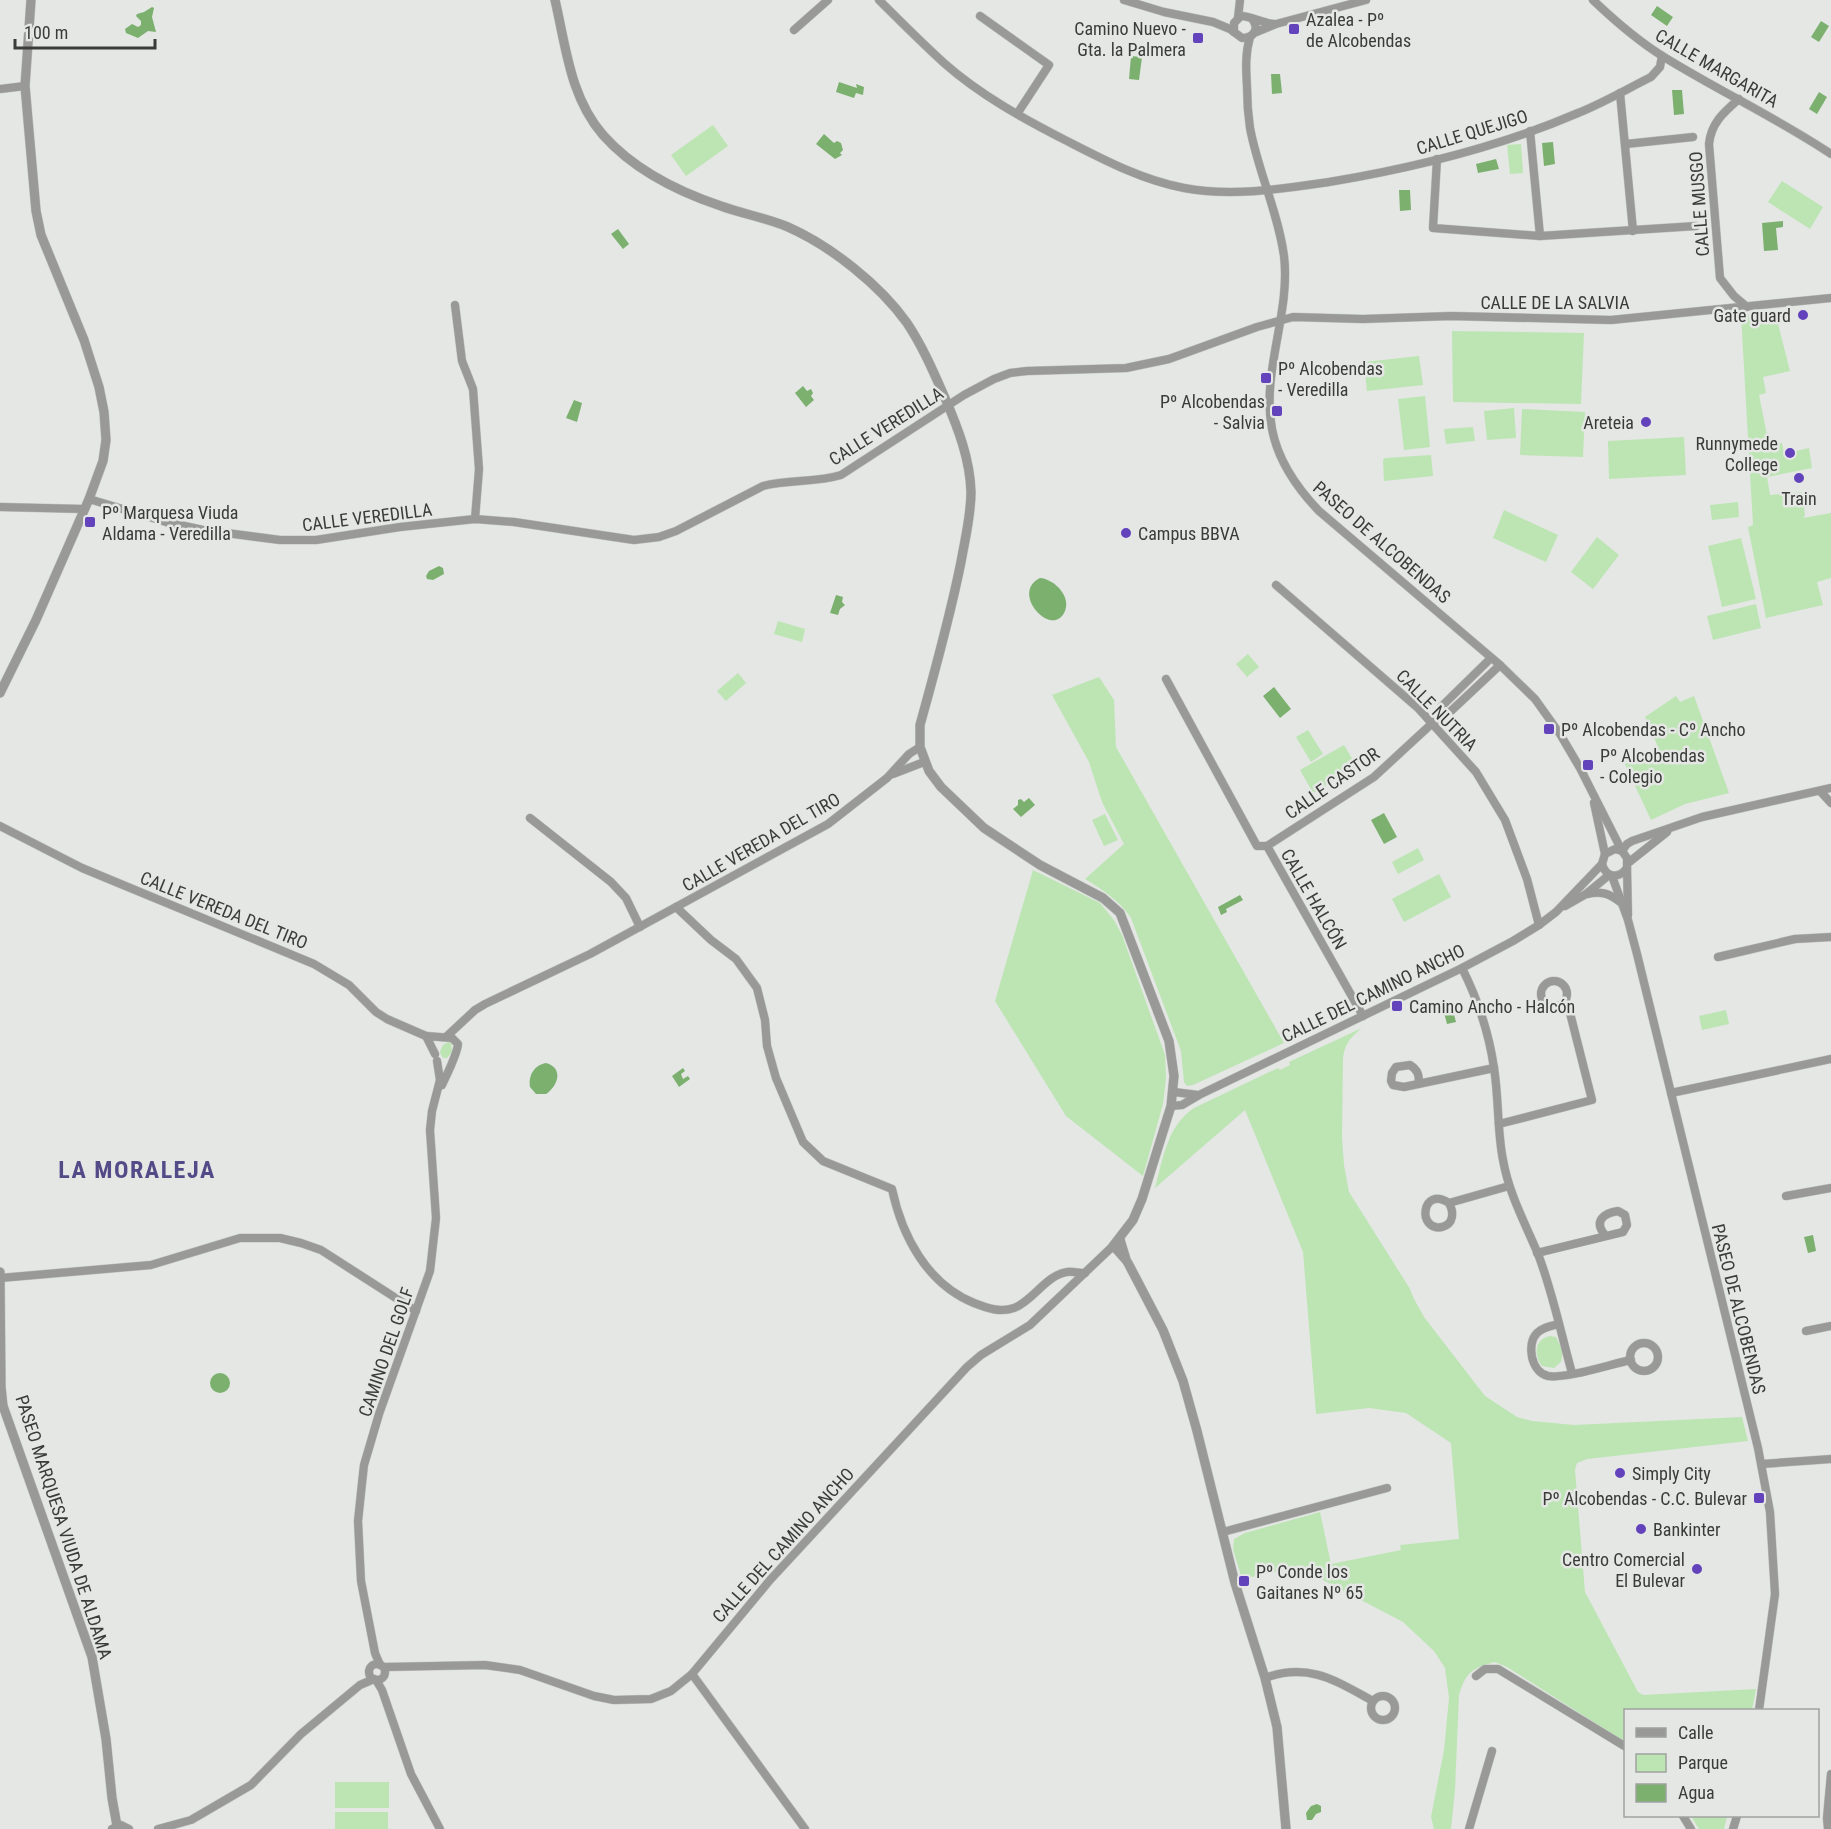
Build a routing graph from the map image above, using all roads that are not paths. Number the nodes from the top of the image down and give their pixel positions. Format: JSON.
{"nodes":[{"id":1,"x":31,"y":0,"type":"edge"},
{"id":2,"x":555,"y":0,"type":"edge"},
{"id":3,"x":828,"y":0,"type":"edge"},
{"id":4,"x":879,"y":0,"type":"edge"},
{"id":5,"x":1124,"y":0,"type":"edge"},
{"id":6,"x":1240,"y":0,"type":"edge"},
{"id":7,"x":1366,"y":0,"type":"edge"},
{"id":8,"x":1593,"y":0,"type":"edge"},
{"id":9,"x":980,"y":16,"type":"dead end"},
{"id":10,"x":1237,"y":19,"type":"junction"},
{"id":11,"x":1253,"y":20,"type":"junction"},
{"id":12,"x":1213,"y":22,"type":"junction"},
{"id":13,"x":1276,"y":24,"type":"junction"},
{"id":14,"x":794,"y":30,"type":"dead end"},
{"id":15,"x":1236,"y":34,"type":"junction"},
{"id":16,"x":1252,"y":35,"type":"junction"},
{"id":17,"x":1662,"y":56,"type":"junction"},
{"id":18,"x":1245,"y":57,"type":"junction"},
{"id":19,"x":25,"y":86,"type":"junction"},
{"id":20,"x":0,"y":89,"type":"edge"},
{"id":21,"x":1620,"y":93,"type":"junction"},
{"id":22,"x":1739,"y":99,"type":"junction"},
{"id":23,"x":1017,"y":114,"type":"junction"},
{"id":24,"x":1530,"y":131,"type":"junction"},
{"id":25,"x":1693,"y":137,"type":"dead end"},
{"id":26,"x":1626,"y":144,"type":"junction"},
{"id":27,"x":1831,"y":154,"type":"edge"},
{"id":28,"x":1437,"y":159,"type":"junction"},
{"id":29,"x":1268,"y":189,"type":"junction"},
{"id":30,"x":1696,"y":226,"type":"dead end"},
{"id":31,"x":1633,"y":231,"type":"junction"},
{"id":32,"x":1540,"y":236,"type":"junction"},
{"id":33,"x":1831,"y":298,"type":"edge"},
{"id":34,"x":455,"y":305,"type":"dead end"},
{"id":35,"x":1747,"y":307,"type":"junction"},
{"id":36,"x":1279,"y":322,"type":"junction"},
{"id":37,"x":948,"y":405,"type":"junction"},
{"id":38,"x":86,"y":504,"type":"junction"},
{"id":39,"x":0,"y":507,"type":"edge"},
{"id":40,"x":475,"y":519,"type":"junction"},
{"id":41,"x":1276,"y":585,"type":"dead end"},
{"id":42,"x":1491,"y":658,"type":"junction"},
{"id":43,"x":1500,"y":665,"type":"junction"},
{"id":44,"x":1166,"y":679,"type":"dead end"},
{"id":45,"x":0,"y":693,"type":"edge"},
{"id":46,"x":1436,"y":720,"type":"junction"},
{"id":47,"x":920,"y":747,"type":"junction"},
{"id":48,"x":924,"y":762,"type":"junction"},
{"id":49,"x":887,"y":778,"type":"junction"},
{"id":50,"x":1831,"y":788,"type":"edge"},
{"id":51,"x":1591,"y":790,"type":"junction"},
{"id":52,"x":1820,"y":791,"type":"junction"},
{"id":53,"x":1831,"y":803,"type":"edge"},
{"id":54,"x":530,"y":818,"type":"dead end"},
{"id":55,"x":0,"y":826,"type":"edge"},
{"id":56,"x":1676,"y":826,"type":"junction"},
{"id":57,"x":1267,"y":846,"type":"junction"},
{"id":58,"x":1622,"y":851,"type":"junction"},
{"id":59,"x":1605,"y":854,"type":"junction"},
{"id":60,"x":1602,"y":864,"type":"junction"},
{"id":61,"x":1628,"y":866,"type":"junction"},
{"id":62,"x":1611,"y":875,"type":"junction"},
{"id":63,"x":1586,"y":894,"type":"junction"},
{"id":64,"x":1621,"y":902,"type":"junction"},
{"id":65,"x":676,"y":907,"type":"junction"},
{"id":66,"x":1556,"y":912,"type":"junction"},
{"id":67,"x":1629,"y":920,"type":"junction"},
{"id":68,"x":1539,"y":925,"type":"junction"},
{"id":69,"x":640,"y":927,"type":"junction"},
{"id":70,"x":1831,"y":938,"type":"edge"},
{"id":71,"x":1718,"y":957,"type":"dead end"},
{"id":72,"x":1462,"y":968,"type":"junction"},
{"id":73,"x":1563,"y":1003,"type":"dead end"},
{"id":74,"x":1363,"y":1016,"type":"junction"},
{"id":75,"x":465,"y":1021,"type":"junction"},
{"id":76,"x":426,"y":1036,"type":"junction"},
{"id":77,"x":445,"y":1037,"type":"junction"},
{"id":78,"x":458,"y":1044,"type":"junction"},
{"id":79,"x":436,"y":1057,"type":"junction"},
{"id":80,"x":1831,"y":1059,"type":"edge"},
{"id":81,"x":451,"y":1061,"type":"junction"},
{"id":82,"x":1494,"y":1068,"type":"junction"},
{"id":83,"x":1419,"y":1084,"type":"dead end"},
{"id":84,"x":1174,"y":1092,"type":"junction"},
{"id":85,"x":1671,"y":1093,"type":"junction"},
{"id":86,"x":438,"y":1095,"type":"junction"},
{"id":87,"x":1199,"y":1095,"type":"junction"},
{"id":88,"x":1171,"y":1106,"type":"junction"},
{"id":89,"x":1499,"y":1124,"type":"junction"},
{"id":90,"x":1509,"y":1186,"type":"junction"},
{"id":91,"x":1831,"y":1188,"type":"edge"},
{"id":92,"x":1786,"y":1197,"type":"dead end"},
{"id":93,"x":1449,"y":1203,"type":"dead end"},
{"id":94,"x":1605,"y":1235,"type":"dead end"},
{"id":95,"x":1120,"y":1238,"type":"junction"},
{"id":96,"x":1113,"y":1246,"type":"junction"},
{"id":97,"x":1537,"y":1253,"type":"junction"},
{"id":98,"x":1128,"y":1263,"type":"junction"},
{"id":99,"x":1085,"y":1273,"type":"junction"},
{"id":100,"x":0,"y":1276,"type":"edge"},
{"id":101,"x":416,"y":1311,"type":"junction"},
{"id":102,"x":1559,"y":1324,"type":"junction"},
{"id":103,"x":1831,"y":1326,"type":"edge"},
{"id":104,"x":1806,"y":1331,"type":"dead end"},
{"id":105,"x":1631,"y":1360,"type":"dead end"},
{"id":106,"x":1572,"y":1373,"type":"junction"},
{"id":107,"x":1831,"y":1459,"type":"edge"},
{"id":108,"x":1762,"y":1464,"type":"junction"},
{"id":109,"x":1387,"y":1488,"type":"dead end"},
{"id":110,"x":1222,"y":1532,"type":"junction"},
{"id":111,"x":378,"y":1672,"type":"junction"},
{"id":112,"x":693,"y":1674,"type":"junction"},
{"id":113,"x":1476,"y":1676,"type":"dead end"},
{"id":114,"x":1265,"y":1678,"type":"junction"},
{"id":115,"x":1373,"y":1701,"type":"dead end"},
{"id":116,"x":1760,"y":1709,"type":"edge"},
{"id":117,"x":1624,"y":1746,"type":"edge"},
{"id":118,"x":1492,"y":1751,"type":"dead end"},
{"id":119,"x":1831,"y":1774,"type":"edge"},
{"id":120,"x":191,"y":1820,"type":"junction"},
{"id":121,"x":115,"y":1827,"type":"edge"},
{"id":122,"x":129,"y":1829,"type":"edge"},
{"id":123,"x":158,"y":1829,"type":"edge"},
{"id":124,"x":195,"y":1829,"type":"edge"},
{"id":125,"x":440,"y":1829,"type":"edge"},
{"id":126,"x":805,"y":1829,"type":"edge"},
{"id":127,"x":1286,"y":1829,"type":"edge"},
{"id":128,"x":1469,"y":1829,"type":"edge"},
{"id":129,"x":1828,"y":1829,"type":"edge"}],
"edges":[{"from":1,"to":19,"type":"street"},
{"from":2,"to":37,"type":"street","name":"CALLE DEL CAMINO ANCHO"},
{"from":3,"to":14,"type":"street"},
{"from":4,"to":23,"type":"street","name":"CALLE QUEJIGO"},
{"from":5,"to":12,"type":"street"},
{"from":6,"to":10,"type":"street"},
{"from":7,"to":13,"type":"street"},
{"from":8,"to":17,"type":"street","name":"CALLE MARGARITA"},
{"from":9,"to":23,"type":"street"},
{"from":10,"to":11,"type":"street"},
{"from":10,"to":12,"type":"street"},
{"from":10,"to":15,"type":"street"},
{"from":11,"to":13,"type":"street"},
{"from":11,"to":16,"type":"street"},
{"from":12,"to":15,"type":"street"},
{"from":13,"to":16,"type":"street"},
{"from":15,"to":16,"type":"street"},
{"from":15,"to":18,"type":"street","name":"PASEO DE ALCOBENDAS"},
{"from":16,"to":18,"type":"street","name":"PASEO DE ALCOBENDAS"},
{"from":17,"to":21,"type":"street","name":"CALLE QUEJIGO"},
{"from":17,"to":22,"type":"street","name":"CALLE MARGARITA"},
{"from":18,"to":29,"type":"street","name":"PASEO DE ALCOBENDAS"},
{"from":19,"to":20,"type":"street"},
{"from":19,"to":38,"type":"street"},
{"from":21,"to":24,"type":"street","name":"CALLE QUEJIGO"},
{"from":21,"to":26,"type":"street"},
{"from":22,"to":27,"type":"street","name":"CALLE MARGARITA"},
{"from":22,"to":35,"type":"street","name":"CALLE MUSGO"},
{"from":23,"to":29,"type":"street","name":"CALLE QUEJIGO"},
{"from":24,"to":28,"type":"street","name":"CALLE QUEJIGO"},
{"from":24,"to":32,"type":"street"},
{"from":25,"to":26,"type":"street"},
{"from":26,"to":31,"type":"street"},
{"from":28,"to":29,"type":"street","name":"CALLE QUEJIGO"},
{"from":28,"to":32,"type":"street"},
{"from":29,"to":36,"type":"street","name":"PASEO DE ALCOBENDAS"},
{"from":30,"to":31,"type":"street"},
{"from":31,"to":32,"type":"street"},
{"from":33,"to":35,"type":"street","name":"CALLE DE LA SALVIA"},
{"from":34,"to":40,"type":"street"},
{"from":35,"to":36,"type":"street","name":"CALLE DE LA SALVIA"},
{"from":36,"to":37,"type":"street","name":"CALLE VEREDILLA"},
{"from":36,"to":42,"type":"street","name":"PASEO DE ALCOBENDAS"},
{"from":37,"to":40,"type":"street","name":"CALLE VEREDILLA"},
{"from":37,"to":47,"type":"street","name":"CALLE DEL CAMINO ANCHO"},
{"from":38,"to":39,"type":"street","name":"CALLE VEREDILLA"},
{"from":38,"to":40,"type":"street","name":"CALLE VEREDILLA"},
{"from":38,"to":45,"type":"street"},
{"from":41,"to":46,"type":"street","name":"CALLE NUTRIA"},
{"from":42,"to":43,"type":"street","name":"PASEO DE ALCOBENDAS"},
{"from":42,"to":46,"type":"street","name":"CALLE CASTOR"},
{"from":43,"to":46,"type":"street","name":"CALLE CASTOR"},
{"from":43,"to":51,"type":"street","name":"PASEO DE ALCOBENDAS"},
{"from":44,"to":57,"type":"street","name":"CALLE HALCÓN"},
{"from":46,"to":57,"type":"street","name":"CALLE CASTOR"},
{"from":46,"to":68,"type":"street","name":"CALLE NUTRIA"},
{"from":47,"to":48,"type":"street","name":"CALLE DEL CAMINO ANCHO"},
{"from":47,"to":49,"type":"street","name":"CALLE VEREDA DEL TIRO"},
{"from":48,"to":49,"type":"street","name":"CALLE VEREDA DEL TIRO"},
{"from":48,"to":84,"type":"street","name":"CALLE DEL CAMINO ANCHO"},
{"from":49,"to":65,"type":"street","name":"CALLE VEREDA DEL TIRO"},
{"from":50,"to":52,"type":"street"},
{"from":51,"to":58,"type":"street","name":"PASEO DE ALCOBENDAS"},
{"from":51,"to":59,"type":"street","name":"PASEO DE ALCOBENDAS"},
{"from":52,"to":53,"type":"street"},
{"from":52,"to":56,"type":"street"},
{"from":54,"to":69,"type":"street"},
{"from":55,"to":76,"type":"street","name":"CALLE VEREDA DEL TIRO"},
{"from":56,"to":58,"type":"street"},
{"from":56,"to":61,"type":"street"},
{"from":57,"to":74,"type":"street","name":"CALLE HALCÓN"},
{"from":58,"to":59,"type":"street"},
{"from":58,"to":61,"type":"street"},
{"from":59,"to":60,"type":"street"},
{"from":60,"to":62,"type":"street"},
{"from":60,"to":66,"type":"street","name":"CALLE DEL CAMINO ANCHO"},
{"from":61,"to":62,"type":"street"},
{"from":61,"to":67,"type":"street","name":"PASEO DE ALCOBENDAS"},
{"from":62,"to":63,"type":"street","name":"CALLE DEL CAMINO ANCHO"},
{"from":62,"to":64,"type":"street","name":"PASEO DE ALCOBENDAS"},
{"from":63,"to":64,"type":"street"},
{"from":63,"to":66,"type":"street","name":"CALLE DEL CAMINO ANCHO"},
{"from":64,"to":67,"type":"street","name":"PASEO DE ALCOBENDAS"},
{"from":65,"to":69,"type":"street","name":"CALLE VEREDA DEL TIRO"},
{"from":65,"to":99,"type":"street","name":"CALLE VEREDA DEL TIRO"},
{"from":66,"to":68,"type":"street","name":"CALLE DEL CAMINO ANCHO"},
{"from":67,"to":85,"type":"street","name":"PASEO DE ALCOBENDAS"},
{"from":68,"to":72,"type":"street","name":"CALLE DEL CAMINO ANCHO"},
{"from":69,"to":75,"type":"street","name":"CALLE VEREDA DEL TIRO"},
{"from":70,"to":71,"type":"street"},
{"from":72,"to":74,"type":"street","name":"CALLE DEL CAMINO ANCHO"},
{"from":72,"to":82,"type":"street"},
{"from":73,"to":89,"type":"street"},
{"from":74,"to":87,"type":"street","name":"CALLE DEL CAMINO ANCHO"},
{"from":75,"to":77,"type":"street","name":"CALLE VEREDA DEL TIRO"},
{"from":75,"to":78,"type":"street"},
{"from":76,"to":77,"type":"street","name":"CALLE VEREDA DEL TIRO"},
{"from":76,"to":79,"type":"street"},
{"from":77,"to":78,"type":"street","name":"CALLE VEREDA DEL TIRO"},
{"from":77,"to":79,"type":"street"},
{"from":78,"to":81,"type":"street"},
{"from":79,"to":81,"type":"street"},
{"from":79,"to":86,"type":"street","name":"CAMINO DEL GOLF"},
{"from":80,"to":85,"type":"street"},
{"from":81,"to":86,"type":"street"},
{"from":82,"to":83,"type":"street"},
{"from":82,"to":89,"type":"street"},
{"from":84,"to":87,"type":"street"},
{"from":84,"to":88,"type":"street","name":"CALLE DEL CAMINO ANCHO"},
{"from":85,"to":108,"type":"street","name":"PASEO DE ALCOBENDAS"},
{"from":86,"to":101,"type":"street","name":"CAMINO DEL GOLF"},
{"from":87,"to":88,"type":"street","name":"CALLE DEL CAMINO ANCHO"},
{"from":88,"to":95,"type":"street","name":"CALLE DEL CAMINO ANCHO"},
{"from":89,"to":90,"type":"street"},
{"from":90,"to":93,"type":"street"},
{"from":90,"to":97,"type":"street"},
{"from":91,"to":92,"type":"street"},
{"from":94,"to":97,"type":"street"},
{"from":95,"to":96,"type":"street","name":"CALLE DEL CAMINO ANCHO"},
{"from":95,"to":98,"type":"street"},
{"from":96,"to":98,"type":"street"},
{"from":96,"to":99,"type":"street","name":"CALLE DEL CAMINO ANCHO"},
{"from":97,"to":102,"type":"street"},
{"from":98,"to":110,"type":"street"},
{"from":99,"to":112,"type":"street","name":"CALLE DEL CAMINO ANCHO"},
{"from":100,"to":101,"type":"street"},
{"from":100,"to":121,"type":"street","name":"PASEO MARQUESA VIUDA DE ALDAMA"},
{"from":101,"to":111,"type":"street","name":"CAMINO DEL GOLF"},
{"from":102,"to":106,"type":"street"},
{"from":102,"to":106,"type":"street"},
{"from":103,"to":104,"type":"street"},
{"from":105,"to":106,"type":"street"},
{"from":107,"to":108,"type":"street"},
{"from":108,"to":116,"type":"street","name":"PASEO DE ALCOBENDAS"},
{"from":109,"to":110,"type":"street"},
{"from":110,"to":114,"type":"street"},
{"from":111,"to":112,"type":"street","name":"CALLE DEL CAMINO ANCHO"},
{"from":111,"to":120,"type":"street"},
{"from":111,"to":125,"type":"street"},
{"from":112,"to":126,"type":"street"},
{"from":113,"to":117,"type":"street"},
{"from":114,"to":115,"type":"street"},
{"from":114,"to":127,"type":"street"},
{"from":118,"to":128,"type":"street"},
{"from":119,"to":129,"type":"street"},
{"from":120,"to":123,"type":"street"},
{"from":120,"to":124,"type":"street"},
{"from":121,"to":122,"type":"street"}]}
